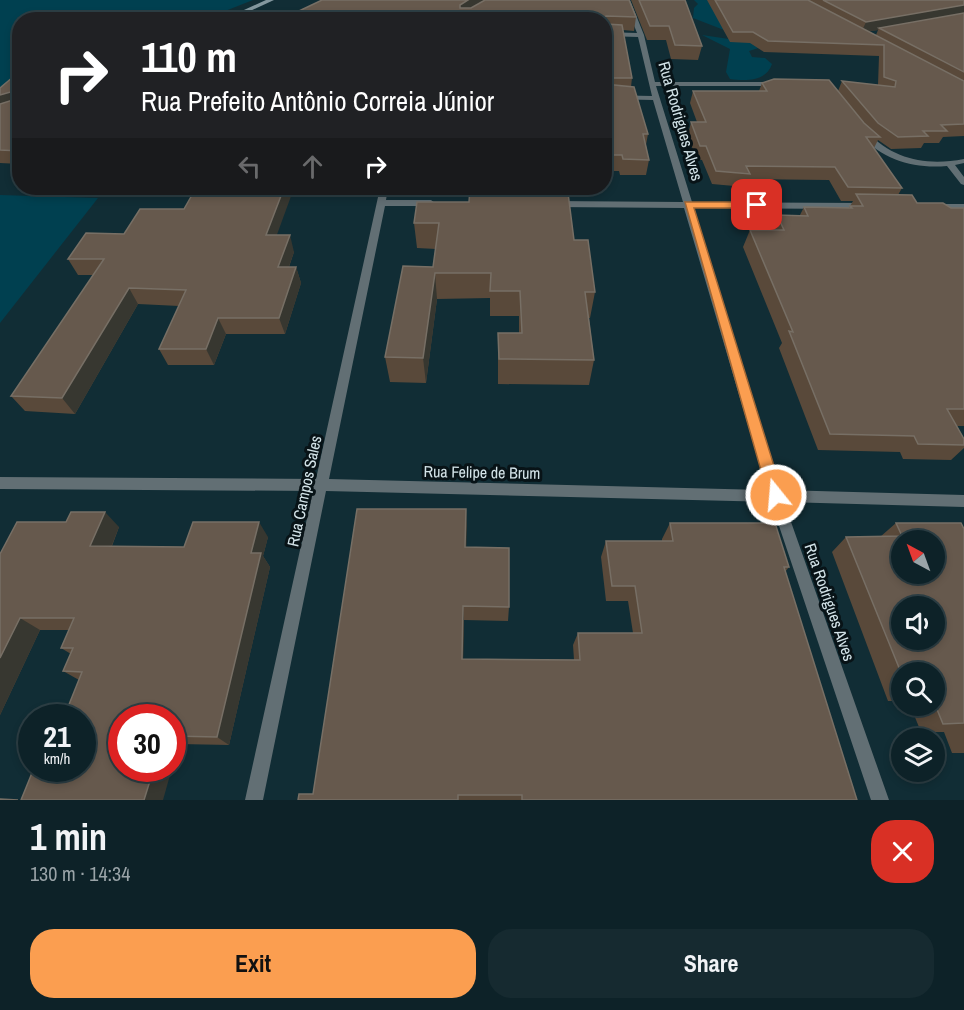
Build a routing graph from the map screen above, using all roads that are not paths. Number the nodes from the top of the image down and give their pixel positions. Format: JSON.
{"nodes":[{"id":1,"x":271,"y":0,"type":"edge"},
{"id":2,"x":627,"y":0,"type":"edge"},
{"id":3,"x":243,"y":12,"type":"edge"},
{"id":4,"x":612,"y":34,"type":"edge"},
{"id":5,"x":641,"y":35,"type":"junction"},
{"id":6,"x":652,"y":84,"type":"junction"},
{"id":7,"x":789,"y":84,"type":"edge"},
{"id":8,"x":612,"y":97,"type":"edge"},
{"id":9,"x":656,"y":98,"type":"junction"},
{"id":10,"x":857,"y":126,"type":"edge"},
{"id":11,"x":964,"y":161,"type":"edge"},
{"id":12,"x":951,"y":165,"type":"junction"},
{"id":13,"x":964,"y":182,"type":"edge"},
{"id":14,"x":382,"y":195,"type":"edge"},
{"id":15,"x":381,"y":202,"type":"junction"},
{"id":16,"x":440,"y":203,"type":"edge"},
{"id":17,"x":547,"y":204,"type":"edge"},
{"id":18,"x":688,"y":205,"type":"junction"},
{"id":19,"x":880,"y":207,"type":"edge"},
{"id":20,"x":928,"y":207,"type":"edge"},
{"id":21,"x":964,"y":207,"type":"edge"},
{"id":22,"x":0,"y":483,"type":"edge"},
{"id":23,"x":323,"y":485,"type":"junction"},
{"id":24,"x":776,"y":495,"type":"junction"},
{"id":25,"x":964,"y":501,"type":"edge"},
{"id":26,"x":254,"y":800,"type":"edge"},
{"id":27,"x":880,"y":800,"type":"edge"}],
"edges":[{"from":1,"to":3,"type":"street"},
{"from":2,"to":5,"type":"street","name":"Rua Rodrigues Alves"},
{"from":4,"to":5,"type":"street"},
{"from":5,"to":6,"type":"street","name":"Rua Rodrigues Alves"},
{"from":6,"to":7,"type":"street"},
{"from":6,"to":9,"type":"street","name":"Rua Rodrigues Alves"},
{"from":8,"to":9,"type":"street"},
{"from":9,"to":18,"type":"street","name":"Rua Rodrigues Alves"},
{"from":10,"to":12,"type":"street"},
{"from":11,"to":12,"type":"street"},
{"from":12,"to":13,"type":"street"},
{"from":14,"to":15,"type":"street","name":"Rua Campos Sales"},
{"from":15,"to":16,"type":"street"},
{"from":15,"to":23,"type":"street","name":"Rua Campos Sales"},
{"from":17,"to":18,"type":"street"},
{"from":18,"to":19,"type":"street"},
{"from":18,"to":24,"type":"street","name":"Rua Rodrigues Alves"},
{"from":20,"to":21,"type":"street"},
{"from":22,"to":23,"type":"street","name":"Rua Felipe de Brum"},
{"from":23,"to":24,"type":"street","name":"Rua Felipe de Brum"},
{"from":23,"to":26,"type":"street","name":"Rua Campos Sales"},
{"from":24,"to":25,"type":"street","name":"Rua Felipe de Brum"},
{"from":24,"to":27,"type":"street","name":"Rua Rodrigues Alves"}]}
